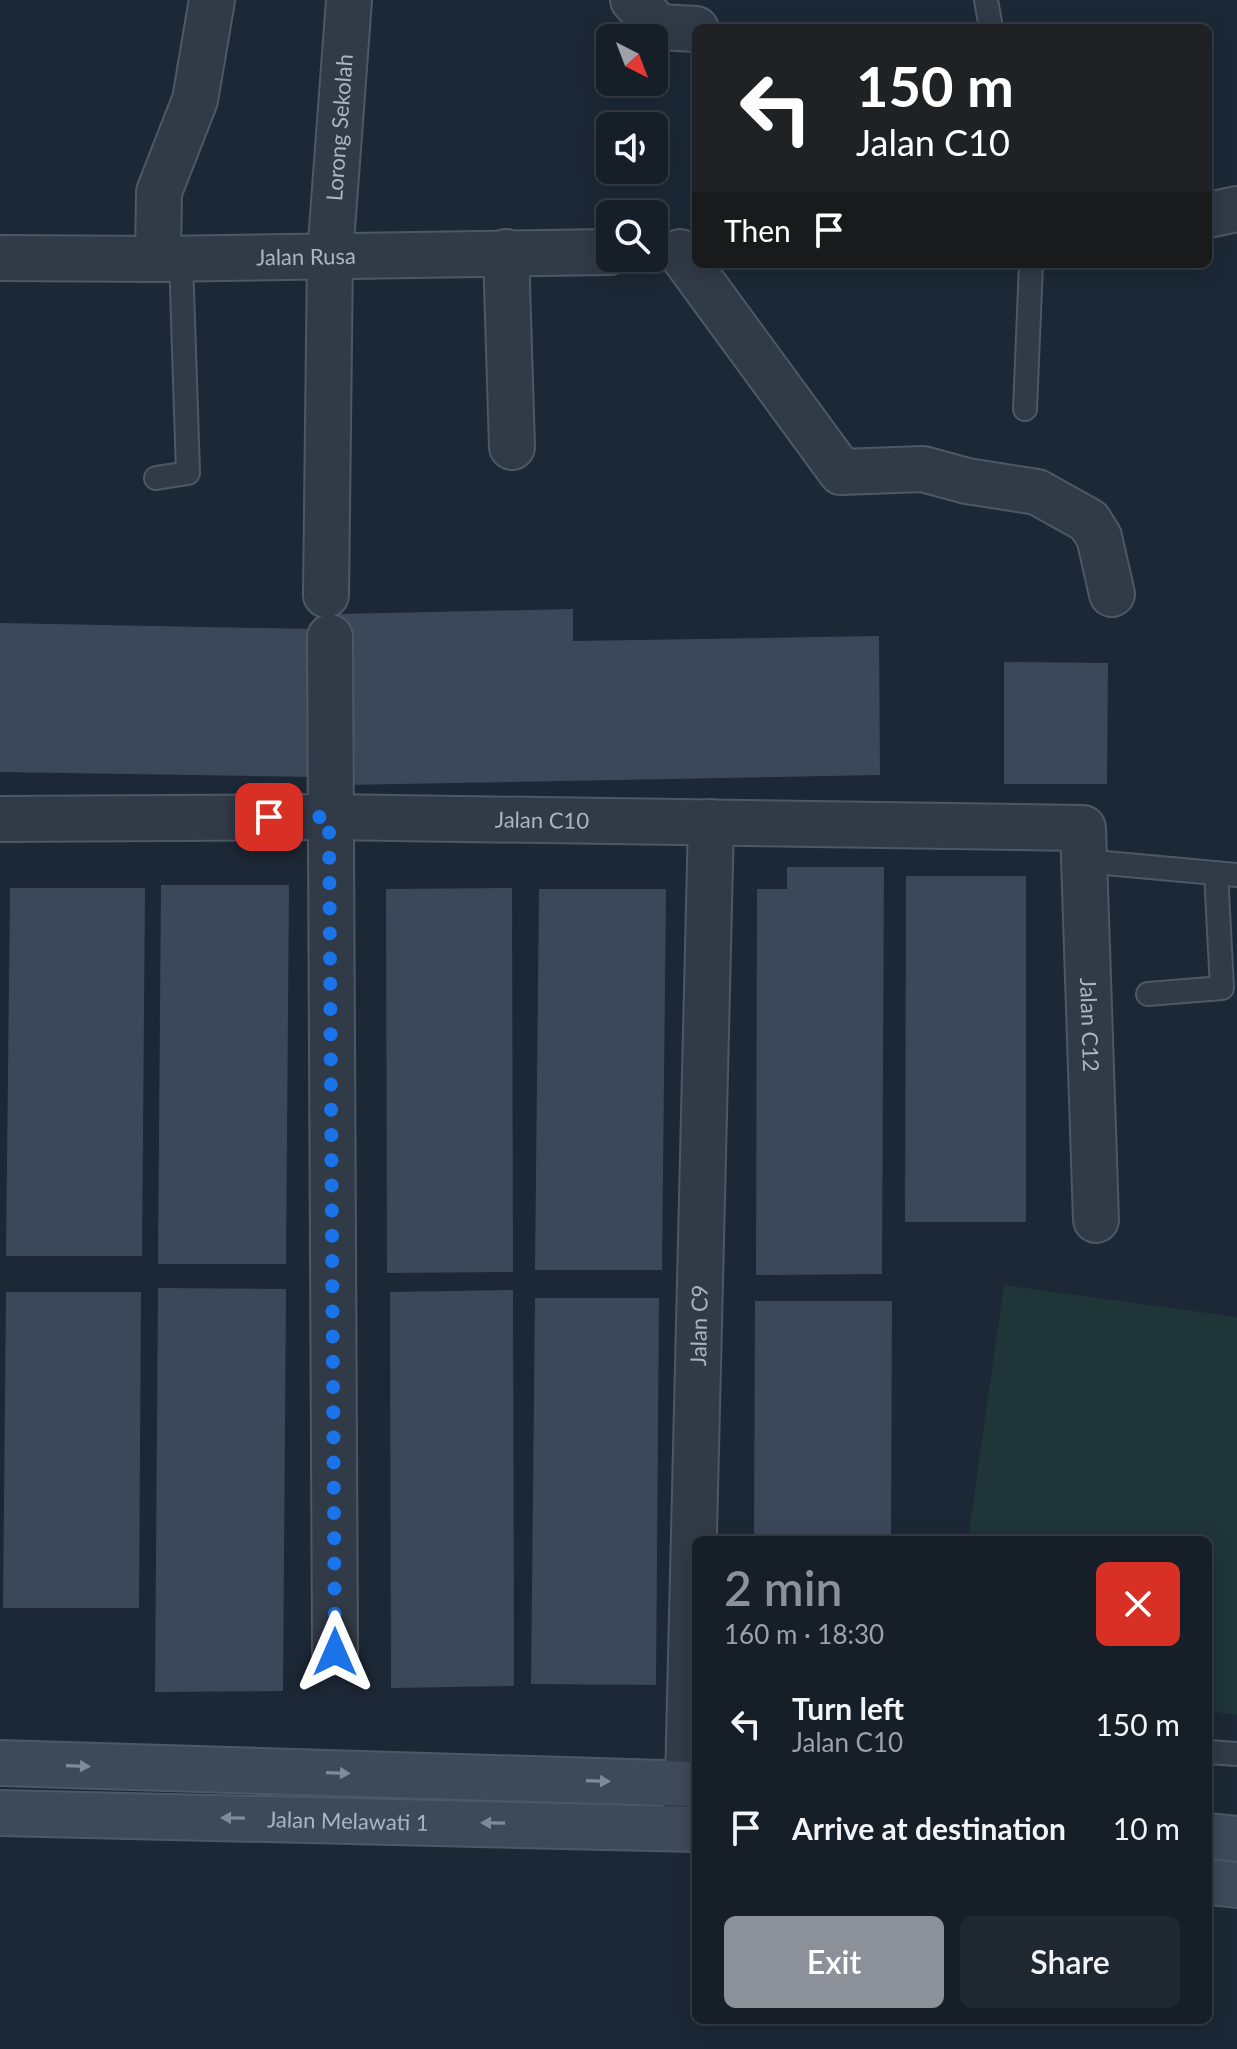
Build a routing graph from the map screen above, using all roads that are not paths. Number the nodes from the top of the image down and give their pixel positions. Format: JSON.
{"nodes":[{"id":1,"x":212,"y":0,"type":"edge"},
{"id":2,"x":349,"y":0,"type":"edge"},
{"id":3,"x":633,"y":0,"type":"edge"},
{"id":4,"x":986,"y":0,"type":"edge"},
{"id":5,"x":990,"y":24,"type":"edge"},
{"id":6,"x":692,"y":29,"type":"edge"},
{"id":7,"x":1237,"y":209,"type":"edge"},
{"id":8,"x":1212,"y":214,"type":"edge"},
{"id":9,"x":677,"y":251,"type":"edge"},
{"id":10,"x":506,"y":252,"type":"junction"},
{"id":11,"x":596,"y":252,"type":"edge"},
{"id":12,"x":330,"y":256,"type":"junction"},
{"id":13,"x":0,"y":258,"type":"edge"},
{"id":14,"x":169,"y":259,"type":"junction"},
{"id":15,"x":1031,"y":268,"type":"edge"},
{"id":16,"x":1025,"y":409,"type":"dead end"},
{"id":17,"x":512,"y":447,"type":"dead end"},
{"id":18,"x":156,"y":478,"type":"dead end"},
{"id":19,"x":1112,"y":594,"type":"dead end"},
{"id":20,"x":329,"y":817,"type":"junction"},
{"id":21,"x":0,"y":819,"type":"edge"},
{"id":22,"x":711,"y":822,"type":"junction"},
{"id":23,"x":1084,"y":844,"type":"junction"},
{"id":24,"x":1226,"y":874,"type":"edge"},
{"id":25,"x":1148,"y":994,"type":"dead end"},
{"id":26,"x":1096,"y":1220,"type":"dead end"},
{"id":27,"x":697,"y":1536,"type":"edge"},
{"id":28,"x":335,"y":1652,"type":"dead end"},
{"id":29,"x":1212,"y":1752,"type":"edge"},
{"id":30,"x":1237,"y":1754,"type":"edge"},
{"id":31,"x":0,"y":1763,"type":"edge"},
{"id":32,"x":692,"y":1784,"type":"edge"},
{"id":33,"x":0,"y":1813,"type":"edge"},
{"id":34,"x":690,"y":1828,"type":"edge"},
{"id":35,"x":1212,"y":1836,"type":"edge"},
{"id":36,"x":1237,"y":1839,"type":"edge"},
{"id":37,"x":1212,"y":1882,"type":"edge"},
{"id":38,"x":1237,"y":1885,"type":"edge"}],
"edges":[{"from":1,"to":14,"type":"street"},
{"from":2,"to":12,"type":"street","name":"Lorong Sekolah"},
{"from":3,"to":6,"type":"street"},
{"from":4,"to":5,"type":"lane"},
{"from":7,"to":8,"type":"street"},
{"from":9,"to":19,"type":"street"},
{"from":10,"to":11,"type":"street","name":"Jalan Rusa"},
{"from":10,"to":12,"type":"street","name":"Jalan Rusa"},
{"from":10,"to":17,"type":"street"},
{"from":12,"to":14,"type":"street","name":"Jalan Rusa"},
{"from":12,"to":20,"type":"street","name":"Lorong Sekolah"},
{"from":13,"to":14,"type":"street","name":"Jalan Rusa"},
{"from":14,"to":18,"type":"lane"},
{"from":15,"to":16,"type":"lane"},
{"from":20,"to":21,"type":"street","name":"Jalan C10"},
{"from":20,"to":22,"type":"street","name":"Jalan C10"},
{"from":20,"to":28,"type":"street","name":"Lorong Sekolah"},
{"from":22,"to":23,"type":"street","name":"Jalan C10"},
{"from":22,"to":27,"type":"street","name":"Jalan C9"},
{"from":23,"to":24,"type":"lane"},
{"from":23,"to":26,"type":"street","name":"Jalan C12"},
{"from":24,"to":25,"type":"lane"},
{"from":29,"to":30,"type":"lane"},
{"from":31,"to":32,"type":"street","name":"Jalan Melawati 1","one_way":true},
{"from":32,"to":34,"type":"street","name":"Jalan C9"},
{"from":34,"to":33,"type":"street","name":"Jalan Melawati 1","one_way":true},
{"from":35,"to":36,"type":"street"},
{"from":37,"to":38,"type":"street"}]}
